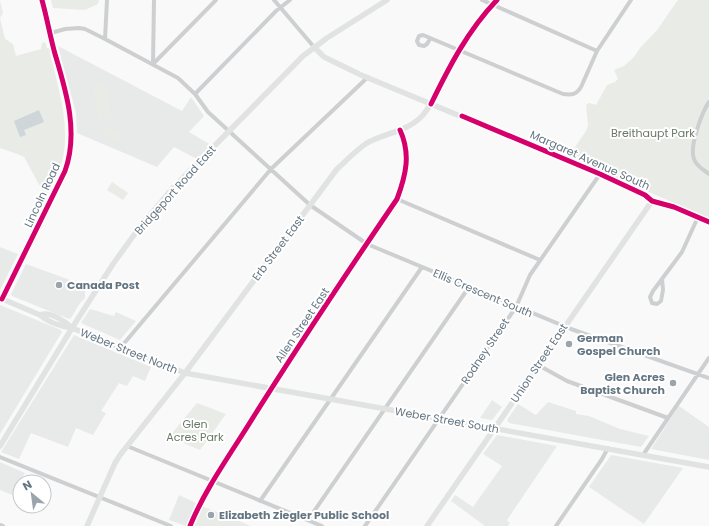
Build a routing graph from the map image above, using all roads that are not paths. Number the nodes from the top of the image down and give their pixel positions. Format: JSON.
{"nodes":[{"id":1,"x":42,"y":0,"type":"edge"},
{"id":2,"x":107,"y":0,"type":"edge"},
{"id":3,"x":154,"y":0,"type":"edge"},
{"id":4,"x":216,"y":0,"type":"edge"},
{"id":5,"x":274,"y":0,"type":"edge"},
{"id":6,"x":290,"y":0,"type":"edge"},
{"id":7,"x":388,"y":0,"type":"edge"},
{"id":8,"x":482,"y":0,"type":"edge"},
{"id":9,"x":497,"y":0,"type":"edge"},
{"id":10,"x":631,"y":0,"type":"edge"},
{"id":11,"x":492,"y":5,"type":"junction"},
{"id":12,"x":280,"y":7,"type":"junction"},
{"id":13,"x":51,"y":33,"type":"junction"},
{"id":14,"x":105,"y":39,"type":"junction"},
{"id":15,"x":430,"y":39,"type":"dead end"},
{"id":16,"x":314,"y":47,"type":"junction"},
{"id":17,"x":459,"y":50,"type":"junction"},
{"id":18,"x":596,"y":51,"type":"junction"},
{"id":19,"x":153,"y":64,"type":"junction"},
{"id":20,"x":368,"y":77,"type":"junction"},
{"id":21,"x":195,"y":94,"type":"junction"},
{"id":22,"x":709,"y":102,"type":"edge"},
{"id":23,"x":431,"y":104,"type":"junction"},
{"id":24,"x":400,"y":130,"type":"junction"},
{"id":25,"x":229,"y":131,"type":"junction"},
{"id":26,"x":271,"y":169,"type":"junction"},
{"id":27,"x":600,"y":174,"type":"junction"},
{"id":28,"x":709,"y":174,"type":"edge"},
{"id":29,"x":397,"y":199,"type":"junction"},
{"id":30,"x":652,"y":201,"type":"junction"},
{"id":31,"x":310,"y":205,"type":"junction"},
{"id":32,"x":698,"y":218,"type":"junction"},
{"id":33,"x":709,"y":222,"type":"edge"},
{"id":34,"x":367,"y":244,"type":"junction"},
{"id":35,"x":540,"y":260,"type":"junction"},
{"id":36,"x":422,"y":267,"type":"junction"},
{"id":37,"x":662,"y":279,"type":"junction"},
{"id":38,"x":470,"y":287,"type":"junction"},
{"id":39,"x":1,"y":299,"type":"edge"},
{"id":40,"x":516,"y":307,"type":"junction"},
{"id":41,"x":564,"y":326,"type":"junction"},
{"id":42,"x":72,"y":328,"type":"junction"},
{"id":43,"x":122,"y":347,"type":"junction"},
{"id":44,"x":709,"y":358,"type":"edge"},
{"id":45,"x":538,"y":365,"type":"junction"},
{"id":46,"x":185,"y":373,"type":"junction"},
{"id":47,"x":698,"y":373,"type":"junction"},
{"id":48,"x":709,"y":378,"type":"edge"},
{"id":49,"x":271,"y":389,"type":"junction"},
{"id":50,"x":330,"y":400,"type":"junction"},
{"id":51,"x":385,"y":409,"type":"junction"},
{"id":52,"x":668,"y":418,"type":"junction"},
{"id":53,"x":439,"y":419,"type":"junction"},
{"id":54,"x":495,"y":428,"type":"junction"},
{"id":55,"x":0,"y":446,"type":"edge"},
{"id":56,"x":127,"y":446,"type":"junction"},
{"id":57,"x":608,"y":448,"type":"junction"},
{"id":58,"x":643,"y":455,"type":"junction"},
{"id":59,"x":0,"y":457,"type":"edge"},
{"id":60,"x":709,"y":467,"type":"edge"},
{"id":61,"x":212,"y":482,"type":"junction"},
{"id":62,"x":100,"y":497,"type":"junction"},
{"id":63,"x":260,"y":501,"type":"junction"},
{"id":64,"x":308,"y":520,"type":"junction"},
{"id":65,"x":0,"y":525,"type":"edge"},
{"id":66,"x":3,"y":526,"type":"edge"},
{"id":67,"x":88,"y":526,"type":"edge"},
{"id":68,"x":171,"y":526,"type":"edge"},
{"id":69,"x":190,"y":526,"type":"edge"},
{"id":70,"x":322,"y":526,"type":"edge"},
{"id":71,"x":365,"y":526,"type":"edge"},
{"id":72,"x":427,"y":526,"type":"edge"},
{"id":73,"x":556,"y":526,"type":"edge"}],
"edges":[{"from":1,"to":13,"type":"street","name":"Lincoln Road"},
{"from":2,"to":14,"type":"street"},
{"from":3,"to":19,"type":"street"},
{"from":4,"to":19,"type":"street"},
{"from":5,"to":12,"type":"street"},
{"from":6,"to":12,"type":"street"},
{"from":7,"to":16,"type":"main road","name":"Bridgeport Road East"},
{"from":8,"to":11,"type":"street"},
{"from":9,"to":11,"type":"main road","name":"Erb Street East"},
{"from":10,"to":18,"type":"street"},
{"from":11,"to":17,"type":"main road","name":"Erb Street East"},
{"from":11,"to":18,"type":"street"},
{"from":12,"to":16,"type":"street"},
{"from":12,"to":21,"type":"street"},
{"from":13,"to":14,"type":"street","name":"Ellis Crescent South"},
{"from":13,"to":39,"type":"street","name":"Lincoln Road"},
{"from":14,"to":19,"type":"street","name":"Ellis Crescent South"},
{"from":15,"to":17,"type":"street"},
{"from":16,"to":20,"type":"main road","name":"Margaret Avenue South"},
{"from":16,"to":25,"type":"main road","name":"Bridgeport Road East"},
{"from":17,"to":18,"type":"street"},
{"from":17,"to":23,"type":"main road","name":"Erb Street East"},
{"from":19,"to":21,"type":"street","name":"Ellis Crescent South"},
{"from":20,"to":23,"type":"main road","name":"Margaret Avenue South"},
{"from":20,"to":26,"type":"street"},
{"from":21,"to":25,"type":"street","name":"Ellis Crescent South"},
{"from":22,"to":28,"type":"street"},
{"from":23,"to":24,"type":"main road","name":"Erb Street East"},
{"from":23,"to":27,"type":"main road","name":"Margaret Avenue South"},
{"from":24,"to":29,"type":"street","name":"Allen Street East"},
{"from":24,"to":31,"type":"main road","name":"Erb Street East"},
{"from":25,"to":26,"type":"street","name":"Ellis Crescent South"},
{"from":25,"to":42,"type":"main road","name":"Bridgeport Road East"},
{"from":26,"to":31,"type":"street","name":"Ellis Crescent South"},
{"from":26,"to":43,"type":"street"},
{"from":27,"to":30,"type":"main road","name":"Margaret Avenue South"},
{"from":27,"to":35,"type":"street","name":"Rodney Street"},
{"from":29,"to":34,"type":"street","name":"Allen Street East"},
{"from":29,"to":35,"type":"street"},
{"from":30,"to":32,"type":"main road","name":"Margaret Avenue South"},
{"from":30,"to":41,"type":"main road","name":"Union Street East"},
{"from":31,"to":34,"type":"street","name":"Ellis Crescent South"},
{"from":31,"to":46,"type":"main road","name":"Erb Street East"},
{"from":32,"to":33,"type":"main road","name":"Margaret Avenue South"},
{"from":32,"to":37,"type":"street"},
{"from":34,"to":36,"type":"street","name":"Ellis Crescent South"},
{"from":34,"to":49,"type":"street","name":"Allen Street East"},
{"from":35,"to":40,"type":"street","name":"Rodney Street"},
{"from":36,"to":38,"type":"street","name":"Ellis Crescent South"},
{"from":36,"to":50,"type":"street"},
{"from":37,"to":37,"type":"street"},
{"from":38,"to":40,"type":"street","name":"Ellis Crescent South"},
{"from":38,"to":51,"type":"street"},
{"from":39,"to":42,"type":"main road","name":"Weber Street North"},
{"from":40,"to":41,"type":"street","name":"Ellis Crescent South"},
{"from":40,"to":53,"type":"street","name":"Rodney Street"},
{"from":41,"to":45,"type":"main road","name":"Union Street East"},
{"from":41,"to":47,"type":"street","name":"Ellis Crescent South"},
{"from":42,"to":43,"type":"main road","name":"Weber Street North"},
{"from":42,"to":55,"type":"main road","name":"Bridgeport Road East"},
{"from":43,"to":46,"type":"main road","name":"Weber Street North"},
{"from":44,"to":47,"type":"street"},
{"from":45,"to":52,"type":"street"},
{"from":45,"to":54,"type":"main road","name":"Union Street East"},
{"from":46,"to":49,"type":"main road","name":"Weber Street South"},
{"from":46,"to":56,"type":"main road","name":"Erb Street East"},
{"from":47,"to":48,"type":"street","name":"Ellis Crescent South"},
{"from":47,"to":52,"type":"street"},
{"from":49,"to":50,"type":"main road","name":"Weber Street South"},
{"from":49,"to":61,"type":"street","name":"Allen Street East"},
{"from":50,"to":51,"type":"main road","name":"Weber Street South"},
{"from":50,"to":63,"type":"street"},
{"from":51,"to":53,"type":"main road","name":"Weber Street South"},
{"from":51,"to":64,"type":"street"},
{"from":52,"to":58,"type":"street"},
{"from":53,"to":54,"type":"main road","name":"Weber Street South"},
{"from":53,"to":71,"type":"street","name":"Rodney Street"},
{"from":54,"to":57,"type":"main road","name":"Weber Street South"},
{"from":54,"to":72,"type":"main road","name":"Union Street East"},
{"from":56,"to":61,"type":"street"},
{"from":56,"to":62,"type":"main road","name":"Erb Street East"},
{"from":57,"to":58,"type":"main road","name":"Weber Street South"},
{"from":57,"to":73,"type":"street"},
{"from":58,"to":60,"type":"main road","name":"Weber Street South"},
{"from":59,"to":62,"type":"street"},
{"from":61,"to":63,"type":"street"},
{"from":61,"to":69,"type":"street","name":"Allen Street East"},
{"from":62,"to":67,"type":"main road","name":"Erb Street East"},
{"from":62,"to":68,"type":"street"},
{"from":63,"to":64,"type":"street"},
{"from":64,"to":70,"type":"street"},
{"from":65,"to":66,"type":"street"}]}
